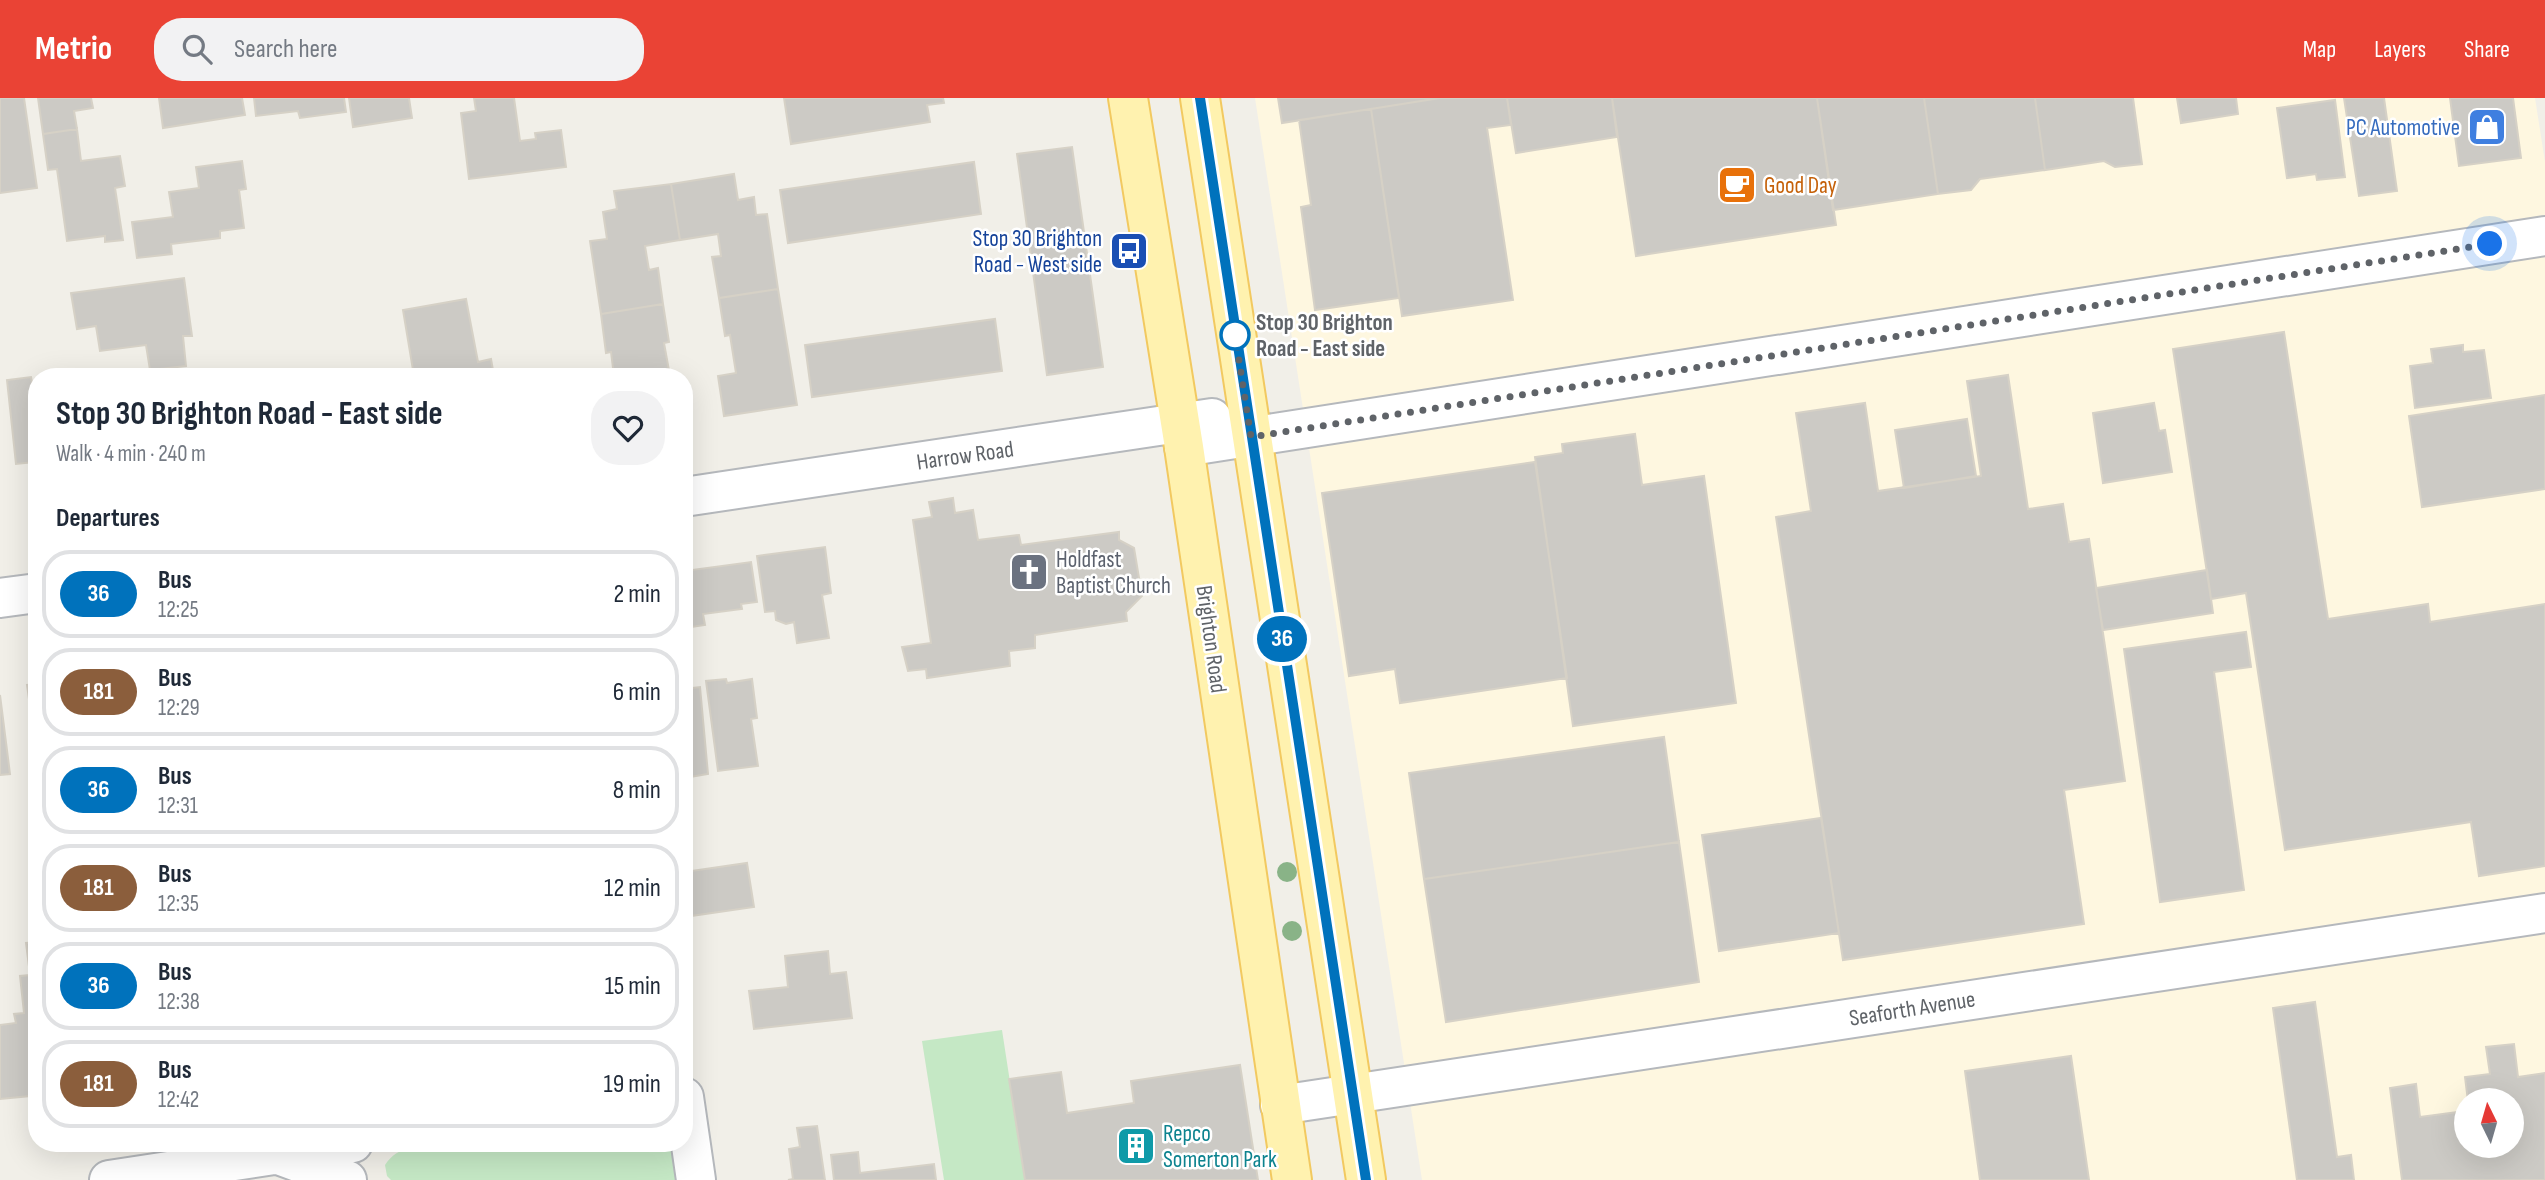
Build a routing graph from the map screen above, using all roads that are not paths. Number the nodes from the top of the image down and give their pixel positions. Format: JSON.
{"nodes":[{"id":1,"x":1128,"y":98,"type":"edge"},
{"id":2,"x":1200,"y":98,"type":"edge"},
{"id":3,"x":2545,"y":236,"type":"edge"},
{"id":4,"x":1249,"y":425,"type":"junction"},
{"id":5,"x":1182,"y":435,"type":"junction"},
{"id":6,"x":693,"y":495,"type":"edge"},
{"id":7,"x":28,"y":594,"type":"edge"},
{"id":8,"x":0,"y":598,"type":"edge"},
{"id":9,"x":2545,"y":913,"type":"edge"},
{"id":10,"x":1352,"y":1093,"type":"junction"},
{"id":11,"x":1280,"y":1105,"type":"junction"},
{"id":12,"x":298,"y":1152,"type":"edge"},
{"id":13,"x":692,"y":1152,"type":"edge"},
{"id":14,"x":279,"y":1155,"type":"junction"},
{"id":15,"x":109,"y":1180,"type":"edge"},
{"id":16,"x":347,"y":1180,"type":"edge"},
{"id":17,"x":696,"y":1180,"type":"edge"},
{"id":18,"x":1292,"y":1180,"type":"edge"},
{"id":19,"x":1366,"y":1180,"type":"edge"}],
"edges":[{"from":1,"to":5,"type":"main road","name":"Brighton Road"},
{"from":2,"to":4,"type":"main road"},
{"from":3,"to":4,"type":"street","name":"Harrow Road"},
{"from":4,"to":5,"type":"street","name":"Harrow Road"},
{"from":4,"to":10,"type":"main road"},
{"from":5,"to":6,"type":"street","name":"Harrow Road"},
{"from":5,"to":11,"type":"main road","name":"Brighton Road"},
{"from":7,"to":8,"type":"street"},
{"from":9,"to":10,"type":"street","name":"Seaforth Avenue"},
{"from":10,"to":11,"type":"street","name":"Seaforth Avenue"},
{"from":10,"to":19,"type":"main road"},
{"from":11,"to":18,"type":"main road","name":"Brighton Road"},
{"from":12,"to":14,"type":"street"},
{"from":13,"to":17,"type":"street"},
{"from":14,"to":15,"type":"street"},
{"from":14,"to":16,"type":"street"}]}
